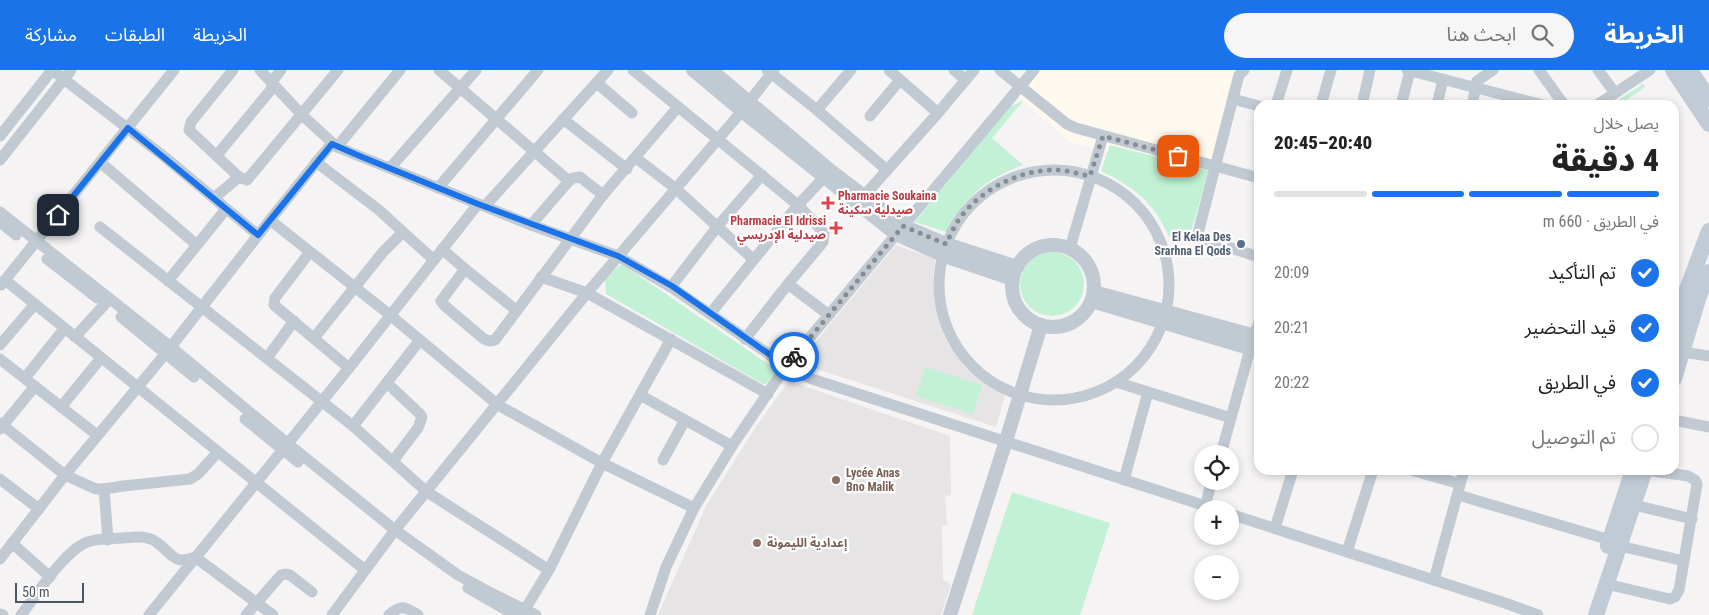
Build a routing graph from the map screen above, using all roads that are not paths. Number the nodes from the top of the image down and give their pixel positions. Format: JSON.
{"nodes":[{"id":1,"x":52,"y":70,"type":"edge"},
{"id":2,"x":174,"y":70,"type":"edge"},
{"id":3,"x":233,"y":70,"type":"edge"},
{"id":4,"x":260,"y":70,"type":"edge"},
{"id":5,"x":282,"y":70,"type":"edge"},
{"id":6,"x":338,"y":70,"type":"edge"},
{"id":7,"x":400,"y":70,"type":"edge"},
{"id":8,"x":439,"y":70,"type":"edge"},
{"id":9,"x":476,"y":70,"type":"edge"},
{"id":10,"x":538,"y":70,"type":"edge"},
{"id":11,"x":608,"y":70,"type":"edge"},
{"id":12,"x":633,"y":70,"type":"edge"},
{"id":13,"x":693,"y":70,"type":"edge"},
{"id":14,"x":711,"y":70,"type":"edge"},
{"id":15,"x":851,"y":70,"type":"edge"},
{"id":16,"x":888,"y":70,"type":"edge"},
{"id":17,"x":954,"y":70,"type":"edge"},
{"id":18,"x":974,"y":70,"type":"edge"},
{"id":19,"x":1000,"y":70,"type":"edge"},
{"id":20,"x":1034,"y":70,"type":"edge"},
{"id":21,"x":1287,"y":70,"type":"edge"},
{"id":22,"x":1331,"y":70,"type":"edge"},
{"id":23,"x":1370,"y":70,"type":"edge"},
{"id":24,"x":1408,"y":70,"type":"edge"},
{"id":25,"x":1493,"y":70,"type":"edge"},
{"id":26,"x":1539,"y":70,"type":"edge"},
{"id":27,"x":1598,"y":70,"type":"edge"},
{"id":28,"x":1650,"y":70,"type":"edge"},
{"id":29,"x":1673,"y":70,"type":"edge"},
{"id":30,"x":1690,"y":70,"type":"edge"},
{"id":31,"x":771,"y":71,"type":"edge"},
{"id":32,"x":1239,"y":72,"type":"edge"},
{"id":33,"x":67,"y":74,"type":"edge"},
{"id":34,"x":1443,"y":79,"type":"junction"},
{"id":35,"x":900,"y":80,"type":"junction"},
{"id":36,"x":966,"y":80,"type":"junction"},
{"id":37,"x":597,"y":83,"type":"junction"},
{"id":38,"x":273,"y":84,"type":"junction"},
{"id":39,"x":1020,"y":86,"type":"junction"},
{"id":40,"x":460,"y":88,"type":"junction"},
{"id":41,"x":1476,"y":88,"type":"junction"},
{"id":42,"x":1615,"y":93,"type":"junction"},
{"id":43,"x":1708,"y":96,"type":"edge"},
{"id":44,"x":1233,"y":100,"type":"junction"},
{"id":45,"x":1278,"y":100,"type":"edge"},
{"id":46,"x":1322,"y":100,"type":"edge"},
{"id":47,"x":1363,"y":100,"type":"edge"},
{"id":48,"x":1402,"y":100,"type":"edge"},
{"id":49,"x":1438,"y":100,"type":"edge"},
{"id":50,"x":1473,"y":100,"type":"edge"},
{"id":51,"x":1513,"y":100,"type":"edge"},
{"id":52,"x":1560,"y":100,"type":"edge"},
{"id":53,"x":1604,"y":100,"type":"edge"},
{"id":54,"x":1254,"y":105,"type":"edge"},
{"id":55,"x":678,"y":107,"type":"junction"},
{"id":56,"x":745,"y":107,"type":"junction"},
{"id":57,"x":817,"y":110,"type":"junction"},
{"id":58,"x":632,"y":113,"type":"dead end"},
{"id":59,"x":938,"y":113,"type":"junction"},
{"id":60,"x":302,"y":114,"type":"junction"},
{"id":61,"x":870,"y":116,"type":"dead end"},
{"id":62,"x":495,"y":120,"type":"junction"},
{"id":63,"x":564,"y":120,"type":"junction"},
{"id":64,"x":1709,"y":124,"type":"edge"},
{"id":65,"x":128,"y":128,"type":"junction"},
{"id":66,"x":0,"y":136,"type":"edge"},
{"id":67,"x":1103,"y":136,"type":"junction"},
{"id":68,"x":717,"y":138,"type":"junction"},
{"id":69,"x":335,"y":145,"type":"junction"},
{"id":70,"x":534,"y":152,"type":"junction"},
{"id":71,"x":217,"y":155,"type":"junction"},
{"id":72,"x":636,"y":158,"type":"junction"},
{"id":73,"x":0,"y":160,"type":"edge"},
{"id":74,"x":100,"y":162,"type":"junction"},
{"id":75,"x":316,"y":162,"type":"junction"},
{"id":76,"x":1215,"y":167,"type":"junction"},
{"id":77,"x":390,"y":168,"type":"junction"},
{"id":78,"x":627,"y":169,"type":"junction"},
{"id":79,"x":887,"y":170,"type":"junction"},
{"id":80,"x":827,"y":174,"type":"junction"},
{"id":81,"x":762,"y":175,"type":"junction"},
{"id":82,"x":1090,"y":176,"type":"junction"},
{"id":83,"x":1254,"y":176,"type":"edge"},
{"id":84,"x":239,"y":177,"type":"junction"},
{"id":85,"x":569,"y":181,"type":"junction"},
{"id":86,"x":438,"y":188,"type":"junction"},
{"id":87,"x":675,"y":188,"type":"junction"},
{"id":88,"x":603,"y":196,"type":"junction"},
{"id":89,"x":864,"y":196,"type":"junction"},
{"id":90,"x":214,"y":198,"type":"junction"},
{"id":91,"x":482,"y":205,"type":"junction"},
{"id":92,"x":798,"y":205,"type":"junction"},
{"id":93,"x":226,"y":209,"type":"junction"},
{"id":94,"x":0,"y":212,"type":"edge"},
{"id":95,"x":270,"y":220,"type":"junction"},
{"id":96,"x":0,"y":222,"type":"edge"},
{"id":97,"x":531,"y":224,"type":"junction"},
{"id":98,"x":717,"y":226,"type":"junction"},
{"id":99,"x":100,"y":227,"type":"dead end"},
{"id":100,"x":899,"y":230,"type":"junction"},
{"id":101,"x":1709,"y":231,"type":"edge"},
{"id":102,"x":403,"y":232,"type":"junction"},
{"id":103,"x":258,"y":235,"type":"junction"},
{"id":104,"x":570,"y":238,"type":"junction"},
{"id":105,"x":34,"y":244,"type":"junction"},
{"id":106,"x":196,"y":245,"type":"junction"},
{"id":107,"x":1070,"y":248,"type":"junction"},
{"id":108,"x":442,"y":249,"type":"junction"},
{"id":109,"x":944,"y":250,"type":"junction"},
{"id":110,"x":310,"y":252,"type":"junction"},
{"id":111,"x":1254,"y":254,"type":"edge"},
{"id":112,"x":618,"y":256,"type":"junction"},
{"id":113,"x":753,"y":259,"type":"junction"},
{"id":114,"x":434,"y":260,"type":"junction"},
{"id":115,"x":464,"y":269,"type":"junction"},
{"id":116,"x":1015,"y":273,"type":"junction"},
{"id":117,"x":1709,"y":273,"type":"edge"},
{"id":118,"x":541,"y":277,"type":"junction"},
{"id":119,"x":168,"y":281,"type":"junction"},
{"id":120,"x":2,"y":283,"type":"edge"},
{"id":121,"x":788,"y":284,"type":"junction"},
{"id":122,"x":672,"y":286,"type":"junction"},
{"id":123,"x":355,"y":288,"type":"junction"},
{"id":124,"x":1686,"y":292,"type":"edge"},
{"id":125,"x":587,"y":293,"type":"junction"},
{"id":126,"x":1093,"y":297,"type":"junction"},
{"id":127,"x":35,"y":304,"type":"junction"},
{"id":128,"x":104,"y":304,"type":"junction"},
{"id":129,"x":202,"y":308,"type":"junction"},
{"id":130,"x":516,"y":310,"type":"junction"},
{"id":131,"x":710,"y":314,"type":"junction"},
{"id":132,"x":390,"y":315,"type":"junction"},
{"id":133,"x":829,"y":315,"type":"junction"},
{"id":134,"x":1165,"y":316,"type":"junction"},
{"id":135,"x":1679,"y":316,"type":"edge"},
{"id":136,"x":294,"y":322,"type":"junction"},
{"id":137,"x":1041,"y":325,"type":"junction"},
{"id":138,"x":64,"y":330,"type":"junction"},
{"id":139,"x":74,"y":338,"type":"junction"},
{"id":140,"x":314,"y":338,"type":"junction"},
{"id":141,"x":671,"y":339,"type":"junction"},
{"id":142,"x":745,"y":339,"type":"junction"},
{"id":143,"x":420,"y":340,"type":"junction"},
{"id":144,"x":1254,"y":343,"type":"edge"},
{"id":145,"x":0,"y":345,"type":"edge"},
{"id":146,"x":1254,"y":346,"type":"edge"},
{"id":147,"x":169,"y":350,"type":"junction"},
{"id":148,"x":1682,"y":352,"type":"junction"},
{"id":149,"x":1709,"y":356,"type":"edge"},
{"id":150,"x":101,"y":358,"type":"junction"},
{"id":151,"x":267,"y":358,"type":"junction"},
{"id":152,"x":0,"y":359,"type":"edge"},
{"id":153,"x":1679,"y":362,"type":"edge"},
{"id":154,"x":786,"y":366,"type":"junction"},
{"id":155,"x":349,"y":368,"type":"junction"},
{"id":156,"x":25,"y":378,"type":"junction"},
{"id":157,"x":1116,"y":382,"type":"junction"},
{"id":158,"x":387,"y":383,"type":"junction"},
{"id":159,"x":35,"y":386,"type":"junction"},
{"id":160,"x":138,"y":387,"type":"junction"},
{"id":161,"x":1148,"y":392,"type":"junction"},
{"id":162,"x":768,"y":394,"type":"junction"},
{"id":163,"x":640,"y":395,"type":"junction"},
{"id":164,"x":1018,"y":396,"type":"junction"},
{"id":165,"x":322,"y":401,"type":"junction"},
{"id":166,"x":498,"y":405,"type":"junction"},
{"id":167,"x":61,"y":407,"type":"junction"},
{"id":168,"x":1231,"y":418,"type":"junction"},
{"id":169,"x":685,"y":420,"type":"junction"},
{"id":170,"x":1679,"y":421,"type":"edge"},
{"id":171,"x":1,"y":426,"type":"edge"},
{"id":172,"x":353,"y":426,"type":"junction"},
{"id":173,"x":1709,"y":427,"type":"edge"},
{"id":174,"x":97,"y":435,"type":"junction"},
{"id":175,"x":1006,"y":441,"type":"junction"},
{"id":176,"x":1224,"y":445,"type":"edge"},
{"id":177,"x":732,"y":446,"type":"junction"},
{"id":178,"x":284,"y":447,"type":"junction"},
{"id":179,"x":218,"y":452,"type":"junction"},
{"id":180,"x":663,"y":460,"type":"dead end"},
{"id":181,"x":392,"y":461,"type":"junction"},
{"id":182,"x":602,"y":463,"type":"junction"},
{"id":183,"x":65,"y":475,"type":"junction"},
{"id":184,"x":1292,"y":475,"type":"edge"},
{"id":185,"x":1371,"y":475,"type":"edge"},
{"id":186,"x":1423,"y":475,"type":"edge"},
{"id":187,"x":1463,"y":475,"type":"edge"},
{"id":188,"x":1632,"y":475,"type":"edge"},
{"id":189,"x":1643,"y":475,"type":"edge"},
{"id":190,"x":1679,"y":475,"type":"edge"},
{"id":191,"x":1,"y":480,"type":"edge"},
{"id":192,"x":1124,"y":480,"type":"junction"},
{"id":193,"x":256,"y":483,"type":"junction"},
{"id":194,"x":104,"y":489,"type":"junction"},
{"id":195,"x":1459,"y":490,"type":"junction"},
{"id":196,"x":427,"y":492,"type":"junction"},
{"id":197,"x":1194,"y":502,"type":"edge"},
{"id":198,"x":1634,"y":505,"type":"junction"},
{"id":199,"x":694,"y":508,"type":"junction"},
{"id":200,"x":38,"y":509,"type":"junction"},
{"id":201,"x":1239,"y":517,"type":"edge"},
{"id":202,"x":1692,"y":519,"type":"junction"},
{"id":203,"x":1276,"y":528,"type":"junction"},
{"id":204,"x":393,"y":533,"type":"junction"},
{"id":205,"x":108,"y":540,"type":"junction"},
{"id":206,"x":12,"y":543,"type":"junction"},
{"id":207,"x":1615,"y":543,"type":"junction"},
{"id":208,"x":1348,"y":552,"type":"junction"},
{"id":209,"x":195,"y":557,"type":"junction"},
{"id":210,"x":0,"y":559,"type":"edge"},
{"id":211,"x":1684,"y":561,"type":"junction"},
{"id":212,"x":365,"y":570,"type":"junction"},
{"id":213,"x":549,"y":570,"type":"junction"},
{"id":214,"x":50,"y":577,"type":"junction"},
{"id":215,"x":1434,"y":580,"type":"junction"},
{"id":216,"x":1606,"y":584,"type":"junction"},
{"id":217,"x":312,"y":592,"type":"dead end"},
{"id":218,"x":257,"y":603,"type":"junction"},
{"id":219,"x":516,"y":613,"type":"edge"},
{"id":220,"x":21,"y":615,"type":"edge"},
{"id":221,"x":149,"y":615,"type":"edge"},
{"id":222,"x":246,"y":615,"type":"edge"},
{"id":223,"x":274,"y":615,"type":"edge"},
{"id":224,"x":332,"y":615,"type":"edge"},
{"id":225,"x":389,"y":615,"type":"edge"},
{"id":226,"x":418,"y":615,"type":"edge"},
{"id":227,"x":536,"y":615,"type":"edge"},
{"id":228,"x":650,"y":615,"type":"edge"},
{"id":229,"x":950,"y":615,"type":"edge"},
{"id":230,"x":1538,"y":615,"type":"edge"},
{"id":231,"x":1584,"y":615,"type":"edge"},
{"id":232,"x":1596,"y":615,"type":"edge"}],
"edges":[{"from":1,"to":33,"type":"street"},
{"from":1,"to":66,"type":"street"},
{"from":2,"to":65,"type":"street"},
{"from":3,"to":71,"type":"street"},
{"from":4,"to":38,"type":"street"},
{"from":5,"to":38,"type":"street"},
{"from":6,"to":60,"type":"street"},
{"from":7,"to":69,"type":"street"},
{"from":8,"to":40,"type":"street"},
{"from":9,"to":40,"type":"street"},
{"from":10,"to":62,"type":"street"},
{"from":11,"to":37,"type":"street"},
{"from":12,"to":55,"type":"street"},
{"from":13,"to":56,"type":"street"},
{"from":14,"to":56,"type":"street"},
{"from":15,"to":57,"type":"street"},
{"from":16,"to":35,"type":"street"},
{"from":17,"to":36,"type":"street"},
{"from":18,"to":36,"type":"street"},
{"from":19,"to":39,"type":"street"},
{"from":20,"to":39,"type":"street"},
{"from":21,"to":45,"type":"street"},
{"from":22,"to":46,"type":"street"},
{"from":23,"to":47,"type":"street"},
{"from":24,"to":34,"type":"street"},
{"from":24,"to":48,"type":"street"},
{"from":25,"to":41,"type":"street"},
{"from":26,"to":52,"type":"street"},
{"from":27,"to":42,"type":"street"},
{"from":28,"to":42,"type":"street"},
{"from":29,"to":64,"type":"main road"},
{"from":30,"to":43,"type":"main road"},
{"from":31,"to":56,"type":"street"},
{"from":31,"to":57,"type":"street"},
{"from":32,"to":44,"type":"street"},
{"from":33,"to":65,"type":"street"},
{"from":33,"to":73,"type":"street"},
{"from":34,"to":41,"type":"street"},
{"from":34,"to":49,"type":"street"},
{"from":35,"to":59,"type":"street"},
{"from":35,"to":61,"type":"street"},
{"from":36,"to":59,"type":"street"},
{"from":37,"to":58,"type":"street"},
{"from":37,"to":63,"type":"street"},
{"from":38,"to":60,"type":"street"},
{"from":38,"to":71,"type":"street"},
{"from":39,"to":67,"type":"street"},
{"from":39,"to":100,"type":"street"},
{"from":40,"to":62,"type":"street"},
{"from":40,"to":77,"type":"street"},
{"from":41,"to":50,"type":"street"},
{"from":41,"to":51,"type":"street"},
{"from":42,"to":53,"type":"street"},
{"from":44,"to":54,"type":"street"},
{"from":44,"to":76,"type":"street"},
{"from":55,"to":68,"type":"street"},
{"from":55,"to":72,"type":"street"},
{"from":56,"to":68,"type":"street"},
{"from":56,"to":80,"type":"street"},
{"from":57,"to":79,"type":"street"},
{"from":59,"to":79,"type":"street"},
{"from":60,"to":69,"type":"street"},
{"from":60,"to":84,"type":"street"},
{"from":62,"to":70,"type":"street"},
{"from":62,"to":86,"type":"street"},
{"from":63,"to":70,"type":"street"},
{"from":63,"to":78,"type":"street"},
{"from":65,"to":74,"type":"street"},
{"from":65,"to":90,"type":"street"},
{"from":67,"to":76,"type":"street"},
{"from":67,"to":82,"type":"street"},
{"from":68,"to":81,"type":"street"},
{"from":68,"to":87,"type":"street"},
{"from":69,"to":75,"type":"street"},
{"from":69,"to":77,"type":"street"},
{"from":70,"to":85,"type":"street"},
{"from":70,"to":91,"type":"street"},
{"from":71,"to":84,"type":"street"},
{"from":72,"to":78,"type":"street"},
{"from":72,"to":87,"type":"street"},
{"from":74,"to":105,"type":"street"},
{"from":74,"to":106,"type":"street"},
{"from":75,"to":95,"type":"street"},
{"from":75,"to":102,"type":"street"},
{"from":76,"to":83,"type":"street"},
{"from":76,"to":111,"type":"street"},
{"from":77,"to":86,"type":"street"},
{"from":78,"to":88,"type":"street"},
{"from":79,"to":89,"type":"street"},
{"from":80,"to":89,"type":"street"},
{"from":80,"to":92,"type":"street"},
{"from":80,"to":100,"type":"street"},
{"from":81,"to":92,"type":"street"},
{"from":81,"to":98,"type":"street"},
{"from":82,"to":107,"type":"street"},
{"from":82,"to":109,"type":"street"},
{"from":82,"to":134,"type":"street"},
{"from":84,"to":90,"type":"street"},
{"from":85,"to":88,"type":"street"},
{"from":85,"to":97,"type":"street"},
{"from":86,"to":91,"type":"street"},
{"from":87,"to":98,"type":"street"},
{"from":87,"to":112,"type":"street"},
{"from":88,"to":104,"type":"street"},
{"from":89,"to":100,"type":"street"},
{"from":90,"to":93,"type":"street"},
{"from":91,"to":97,"type":"street"},
{"from":91,"to":108,"type":"street"},
{"from":92,"to":113,"type":"street"},
{"from":92,"to":121,"type":"street"},
{"from":93,"to":103,"type":"street"},
{"from":93,"to":106,"type":"street"},
{"from":94,"to":105,"type":"street"},
{"from":95,"to":103,"type":"street"},
{"from":95,"to":110,"type":"street"},
{"from":96,"to":105,"type":"street"},
{"from":97,"to":104,"type":"street"},
{"from":98,"to":113,"type":"street"},
{"from":98,"to":122,"type":"street"},
{"from":99,"to":119,"type":"street"},
{"from":100,"to":109,"type":"street"},
{"from":100,"to":133,"type":"street"},
{"from":101,"to":124,"type":"main road"},
{"from":102,"to":114,"type":"street"},
{"from":102,"to":123,"type":"street"},
{"from":103,"to":129,"type":"street"},
{"from":104,"to":112,"type":"street"},
{"from":104,"to":118,"type":"street"},
{"from":105,"to":120,"type":"street"},
{"from":105,"to":128,"type":"street"},
{"from":105,"to":147,"type":"street"},
{"from":106,"to":119,"type":"street"},
{"from":107,"to":116,"type":"street"},
{"from":107,"to":126,"type":"street"},
{"from":108,"to":114,"type":"street"},
{"from":108,"to":115,"type":"street"},
{"from":109,"to":116,"type":"street"},
{"from":109,"to":164,"type":"street"},
{"from":110,"to":123,"type":"street"},
{"from":110,"to":136,"type":"street"},
{"from":112,"to":122,"type":"street"},
{"from":112,"to":125,"type":"street"},
{"from":113,"to":131,"type":"street"},
{"from":114,"to":132,"type":"street"},
{"from":115,"to":130,"type":"street"},
{"from":115,"to":130,"type":"street"},
{"from":116,"to":137,"type":"street"},
{"from":117,"to":124,"type":"main road"},
{"from":118,"to":125,"type":"street"},
{"from":118,"to":130,"type":"street"},
{"from":119,"to":129,"type":"street"},
{"from":120,"to":127,"type":"street"},
{"from":121,"to":133,"type":"street"},
{"from":121,"to":142,"type":"street"},
{"from":122,"to":131,"type":"street"},
{"from":123,"to":132,"type":"street"},
{"from":123,"to":140,"type":"street"},
{"from":124,"to":135,"type":"main road"},
{"from":124,"to":148,"type":"main road"},
{"from":125,"to":141,"type":"street"},
{"from":125,"to":166,"type":"street"},
{"from":126,"to":134,"type":"street"},
{"from":126,"to":137,"type":"street"},
{"from":127,"to":138,"type":"street"},
{"from":127,"to":145,"type":"street"},
{"from":128,"to":139,"type":"street"},
{"from":128,"to":147,"type":"street"},
{"from":129,"to":147,"type":"street"},
{"from":129,"to":151,"type":"street"},
{"from":131,"to":142,"type":"street"},
{"from":132,"to":143,"type":"street"},
{"from":132,"to":155,"type":"street"},
{"from":133,"to":154,"type":"street"},
{"from":134,"to":144,"type":"street"},
{"from":134,"to":157,"type":"street"},
{"from":136,"to":140,"type":"street"},
{"from":136,"to":151,"type":"street"},
{"from":137,"to":164,"type":"street"},
{"from":138,"to":139,"type":"street"},
{"from":138,"to":156,"type":"street"},
{"from":139,"to":150,"type":"street"},
{"from":140,"to":155,"type":"street"},
{"from":141,"to":162,"type":"street"},
{"from":141,"to":163,"type":"street"},
{"from":142,"to":154,"type":"street"},
{"from":143,"to":158,"type":"street"},
{"from":143,"to":166,"type":"street"},
{"from":146,"to":168,"type":"street"},
{"from":147,"to":160,"type":"street"},
{"from":147,"to":178,"type":"street"},
{"from":148,"to":149,"type":"street"},
{"from":148,"to":153,"type":"main road"},
{"from":150,"to":160,"type":"street"},
{"from":150,"to":167,"type":"street"},
{"from":151,"to":165,"type":"street"},
{"from":152,"to":156,"type":"street"},
{"from":154,"to":162,"type":"street"},
{"from":154,"to":175,"type":"street"},
{"from":155,"to":165,"type":"street"},
{"from":156,"to":159,"type":"street"},
{"from":157,"to":161,"type":"street"},
{"from":157,"to":164,"type":"street"},
{"from":158,"to":172,"type":"street"},
{"from":158,"to":181,"type":"street"},
{"from":159,"to":167,"type":"street"},
{"from":159,"to":171,"type":"street"},
{"from":160,"to":174,"type":"street"},
{"from":160,"to":179,"type":"street"},
{"from":161,"to":168,"type":"street"},
{"from":161,"to":192,"type":"street"},
{"from":162,"to":177,"type":"street"},
{"from":163,"to":169,"type":"street"},
{"from":163,"to":182,"type":"street"},
{"from":164,"to":175,"type":"street"},
{"from":165,"to":172,"type":"street"},
{"from":165,"to":178,"type":"street"},
{"from":166,"to":182,"type":"street"},
{"from":166,"to":196,"type":"street"},
{"from":167,"to":174,"type":"street"},
{"from":168,"to":176,"type":"street"},
{"from":169,"to":177,"type":"street"},
{"from":169,"to":180,"type":"street"},
{"from":170,"to":173,"type":"street"},
{"from":171,"to":183,"type":"street"},
{"from":172,"to":181,"type":"street"},
{"from":174,"to":183,"type":"street"},
{"from":175,"to":192,"type":"street"},
{"from":175,"to":229,"type":"street"},
{"from":177,"to":199,"type":"street"},
{"from":178,"to":193,"type":"street"},
{"from":178,"to":204,"type":"street"},
{"from":179,"to":193,"type":"street"},
{"from":179,"to":194,"type":"street"},
{"from":181,"to":196,"type":"street"},
{"from":182,"to":199,"type":"street"},
{"from":182,"to":213,"type":"street"},
{"from":183,"to":194,"type":"street"},
{"from":183,"to":200,"type":"street"},
{"from":184,"to":203,"type":"street"},
{"from":185,"to":208,"type":"street"},
{"from":186,"to":195,"type":"street"},
{"from":187,"to":195,"type":"street"},
{"from":188,"to":207,"type":"main road"},
{"from":189,"to":198,"type":"main road"},
{"from":190,"to":202,"type":"street"},
{"from":191,"to":200,"type":"street"},
{"from":192,"to":197,"type":"street"},
{"from":193,"to":209,"type":"street"},
{"from":193,"to":212,"type":"street"},
{"from":194,"to":205,"type":"street"},
{"from":195,"to":207,"type":"street"},
{"from":195,"to":215,"type":"street"},
{"from":196,"to":204,"type":"street"},
{"from":196,"to":213,"type":"street"},
{"from":198,"to":202,"type":"street"},
{"from":198,"to":207,"type":"main road"},
{"from":199,"to":228,"type":"street"},
{"from":200,"to":206,"type":"street"},
{"from":201,"to":203,"type":"street"},
{"from":202,"to":211,"type":"street"},
{"from":203,"to":208,"type":"street"},
{"from":204,"to":212,"type":"street"},
{"from":204,"to":219,"type":"street"},
{"from":205,"to":209,"type":"street"},
{"from":205,"to":214,"type":"street"},
{"from":206,"to":210,"type":"street"},
{"from":206,"to":214,"type":"street"},
{"from":207,"to":211,"type":"street"},
{"from":207,"to":216,"type":"main road"},
{"from":207,"to":231,"type":"main road"},
{"from":208,"to":215,"type":"street"},
{"from":209,"to":218,"type":"street"},
{"from":209,"to":221,"type":"street"},
{"from":211,"to":216,"type":"street"},
{"from":212,"to":224,"type":"street"},
{"from":213,"to":219,"type":"street"},
{"from":214,"to":220,"type":"street"},
{"from":215,"to":230,"type":"street"},
{"from":216,"to":232,"type":"main road"},
{"from":217,"to":218,"type":"street"},
{"from":218,"to":222,"type":"street"},
{"from":218,"to":223,"type":"street"},
{"from":219,"to":227,"type":"street"},
{"from":225,"to":226,"type":"street"}]}
